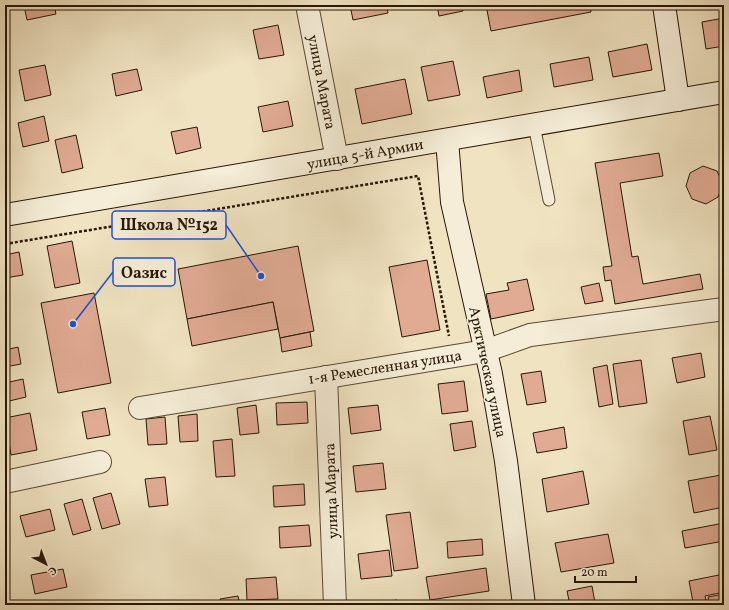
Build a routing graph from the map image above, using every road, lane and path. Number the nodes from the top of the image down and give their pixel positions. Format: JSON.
{"nodes":[{"id":1,"x":307,"y":5,"type":"edge"},
{"id":2,"x":664,"y":5,"type":"edge"},
{"id":3,"x":724,"y":92,"type":"edge"},
{"id":4,"x":678,"y":100,"type":"junction"},
{"id":5,"x":534,"y":125,"type":"junction"},
{"id":6,"x":447,"y":140,"type":"junction"},
{"id":7,"x":337,"y":159,"type":"junction"},
{"id":8,"x":549,"y":200,"type":"dead end"},
{"id":9,"x":5,"y":216,"type":"edge"},
{"id":10,"x":5,"y":244,"type":"edge"},
{"id":11,"x":724,"y":309,"type":"edge"},
{"id":12,"x":485,"y":351,"type":"junction"},
{"id":13,"x":453,"y":356,"type":"junction"},
{"id":14,"x":326,"y":377,"type":"junction"},
{"id":15,"x":140,"y":408,"type":"dead end"},
{"id":16,"x":100,"y":462,"type":"dead end"},
{"id":17,"x":5,"y":482,"type":"edge"},
{"id":18,"x":335,"y":605,"type":"edge"},
{"id":19,"x":524,"y":605,"type":"edge"}],
"edges":[{"from":1,"to":7,"type":"street","name":"улица Марата"},
{"from":2,"to":4,"type":"street"},
{"from":3,"to":4,"type":"street","name":"улица 5-й Армии"},
{"from":4,"to":5,"type":"street","name":"улица 5-й Армии"},
{"from":5,"to":6,"type":"street","name":"улица 5-й Армии"},
{"from":5,"to":8,"type":"lane"},
{"from":6,"to":7,"type":"street","name":"улица 5-й Армии"},
{"from":6,"to":12,"type":"street","name":"Арктическая улица"},
{"from":7,"to":9,"type":"street","name":"улица 5-й Армии"},
{"from":10,"to":13,"type":"path"},
{"from":11,"to":12,"type":"street","name":"1-я Ремесленная улица"},
{"from":12,"to":13,"type":"street","name":"1-я Ремесленная улица"},
{"from":12,"to":19,"type":"street","name":"Арктическая улица"},
{"from":13,"to":14,"type":"street","name":"1-я Ремесленная улица"},
{"from":14,"to":15,"type":"street","name":"1-я Ремесленная улица"},
{"from":14,"to":18,"type":"street","name":"улица Марата"},
{"from":16,"to":17,"type":"street"}]}
